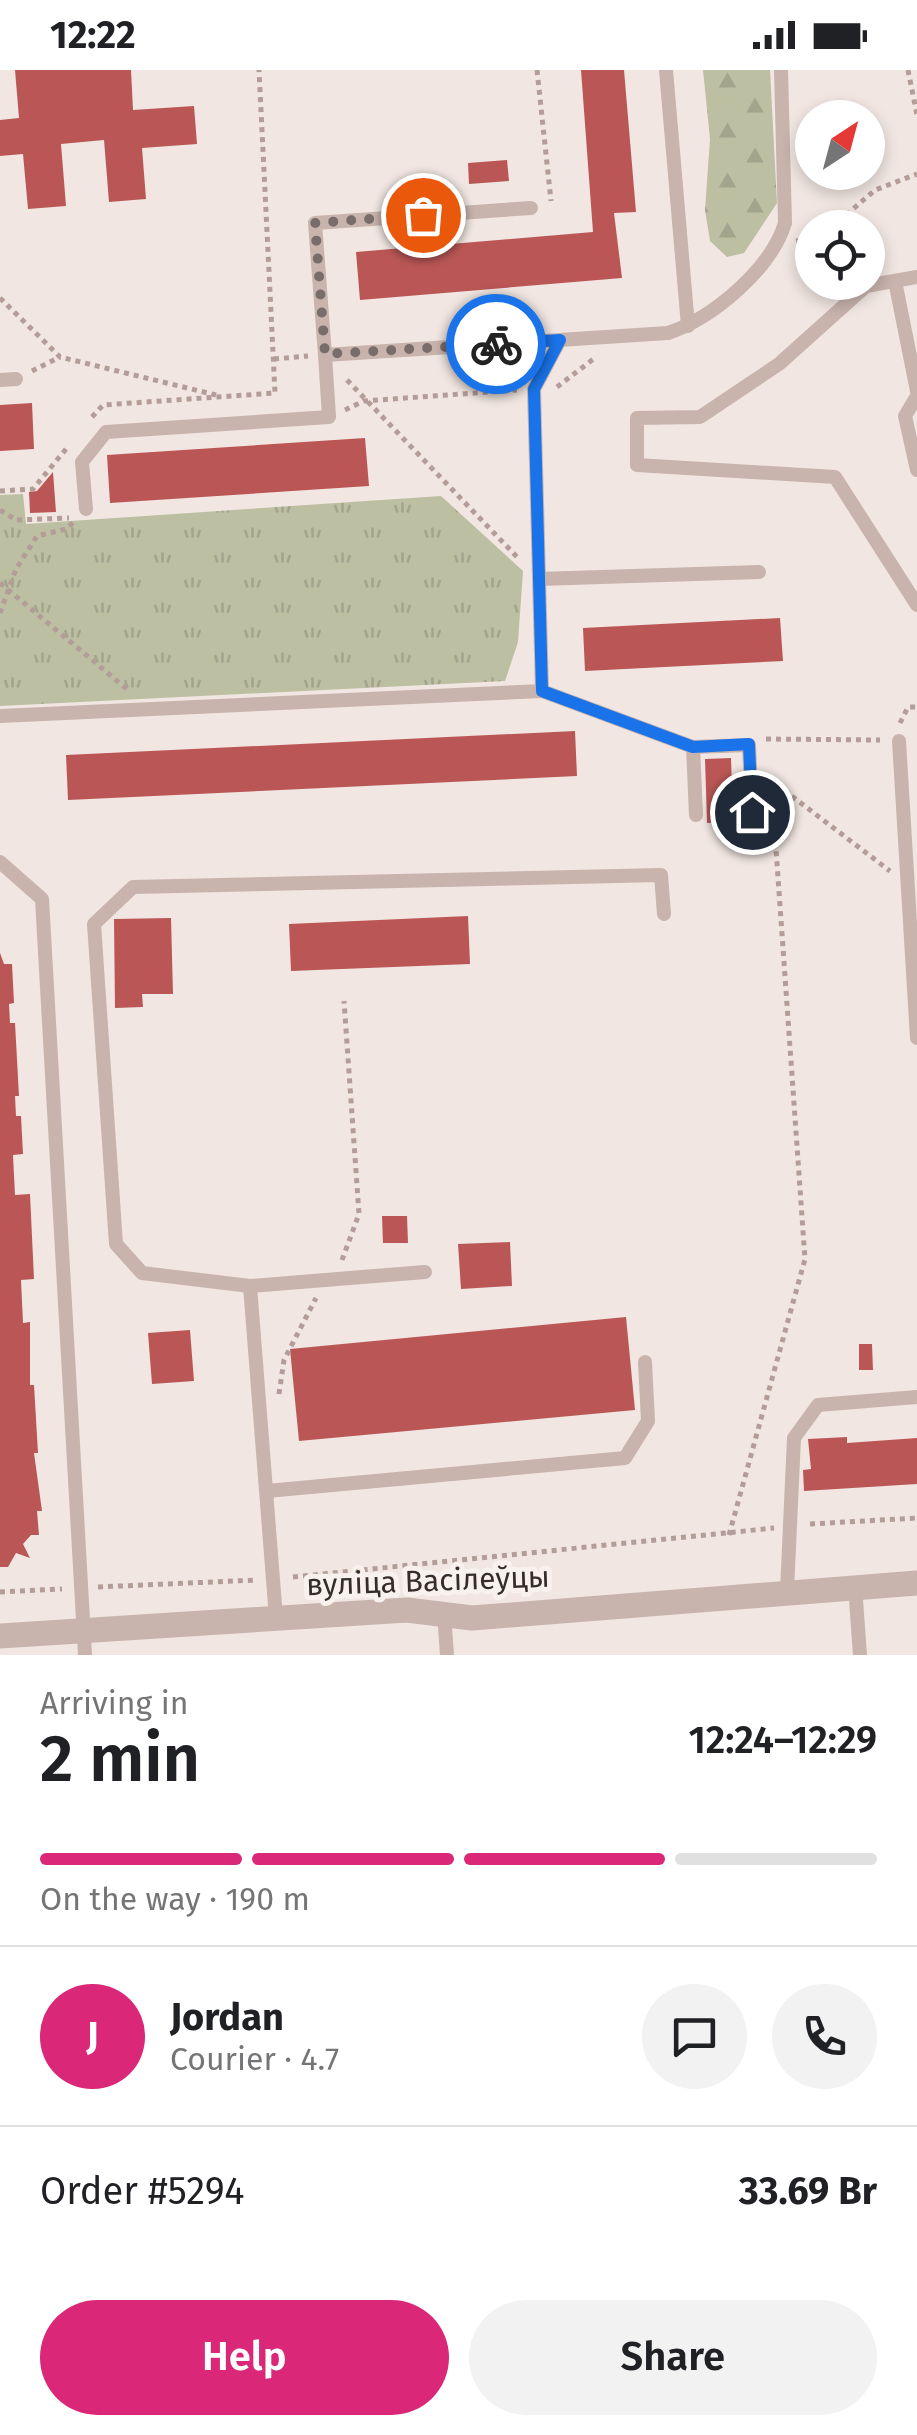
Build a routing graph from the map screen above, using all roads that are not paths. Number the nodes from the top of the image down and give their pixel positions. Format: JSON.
{"nodes":[{"id":1,"x":666,"y":70,"type":"edge"},
{"id":2,"x":781,"y":70,"type":"edge"},
{"id":3,"x":531,"y":208,"type":"road end"},
{"id":4,"x":917,"y":277,"type":"edge"},
{"id":5,"x":895,"y":281,"type":"junction"},
{"id":6,"x":688,"y":326,"type":"junction"},
{"id":7,"x":560,"y":340,"type":"junction"},
{"id":8,"x":325,"y":354,"type":"junction"},
{"id":9,"x":16,"y":379,"type":"road end"},
{"id":10,"x":0,"y":380,"type":"edge"},
{"id":11,"x":917,"y":394,"type":"edge"},
{"id":12,"x":917,"y":470,"type":"edge"},
{"id":13,"x":86,"y":509,"type":"dead end"},
{"id":14,"x":759,"y":572,"type":"dead end"},
{"id":15,"x":539,"y":580,"type":"junction"},
{"id":16,"x":917,"y":605,"type":"edge"},
{"id":17,"x":542,"y":691,"type":"junction"},
{"id":18,"x":0,"y":716,"type":"edge"},
{"id":19,"x":899,"y":740,"type":"road end"},
{"id":20,"x":693,"y":747,"type":"junction"},
{"id":21,"x":752,"y":812,"type":"road end"},
{"id":22,"x":696,"y":815,"type":"dead end"},
{"id":23,"x":0,"y":862,"type":"edge"},
{"id":24,"x":664,"y":914,"type":"dead end"},
{"id":25,"x":917,"y":1038,"type":"edge"},
{"id":26,"x":426,"y":1272,"type":"dead end"},
{"id":27,"x":250,"y":1286,"type":"junction"},
{"id":28,"x":645,"y":1362,"type":"dead end"},
{"id":29,"x":917,"y":1397,"type":"edge"},
{"id":30,"x":268,"y":1491,"type":"junction"},
{"id":31,"x":917,"y":1583,"type":"edge"},
{"id":32,"x":855,"y":1586,"type":"junction"},
{"id":33,"x":787,"y":1591,"type":"junction"},
{"id":34,"x":444,"y":1614,"type":"junction"},
{"id":35,"x":276,"y":1618,"type":"junction"},
{"id":36,"x":0,"y":1636,"type":"edge"},
{"id":37,"x":84,"y":1643,"type":"edge"},
{"id":38,"x":447,"y":1655,"type":"edge"},
{"id":39,"x":860,"y":1655,"type":"edge"}],
"edges":[{"from":1,"to":6,"type":"lane"},
{"from":2,"to":6,"type":"lane"},
{"from":3,"to":8,"type":"lane"},
{"from":4,"to":5,"type":"lane"},
{"from":5,"to":11,"type":"lane"},
{"from":5,"to":16,"type":"lane"},
{"from":6,"to":7,"type":"lane"},
{"from":7,"to":8,"type":"lane"},
{"from":7,"to":15,"type":"lane"},
{"from":8,"to":13,"type":"lane"},
{"from":9,"to":10,"type":"lane"},
{"from":11,"to":12,"type":"lane"},
{"from":14,"to":15,"type":"lane"},
{"from":15,"to":17,"type":"lane"},
{"from":17,"to":18,"type":"lane"},
{"from":17,"to":20,"type":"lane"},
{"from":19,"to":25,"type":"lane"},
{"from":20,"to":21,"type":"lane"},
{"from":20,"to":22,"type":"lane"},
{"from":23,"to":37,"type":"lane"},
{"from":24,"to":27,"type":"lane"},
{"from":26,"to":27,"type":"lane"},
{"from":27,"to":30,"type":"lane"},
{"from":28,"to":30,"type":"lane"},
{"from":29,"to":33,"type":"lane"},
{"from":30,"to":35,"type":"lane"},
{"from":31,"to":32,"type":"street","name":"вуліца Васілеўцы"},
{"from":32,"to":33,"type":"street","name":"вуліца Васілеўцы"},
{"from":32,"to":39,"type":"lane"},
{"from":33,"to":34,"type":"street","name":"вуліца Васілеўцы"},
{"from":34,"to":35,"type":"street","name":"вуліца Васілеўцы"},
{"from":34,"to":38,"type":"lane"},
{"from":35,"to":37,"type":"street","name":"вуліца Васілеўцы"},
{"from":36,"to":37,"type":"street","name":"вуліца Васілеўцы"}]}
